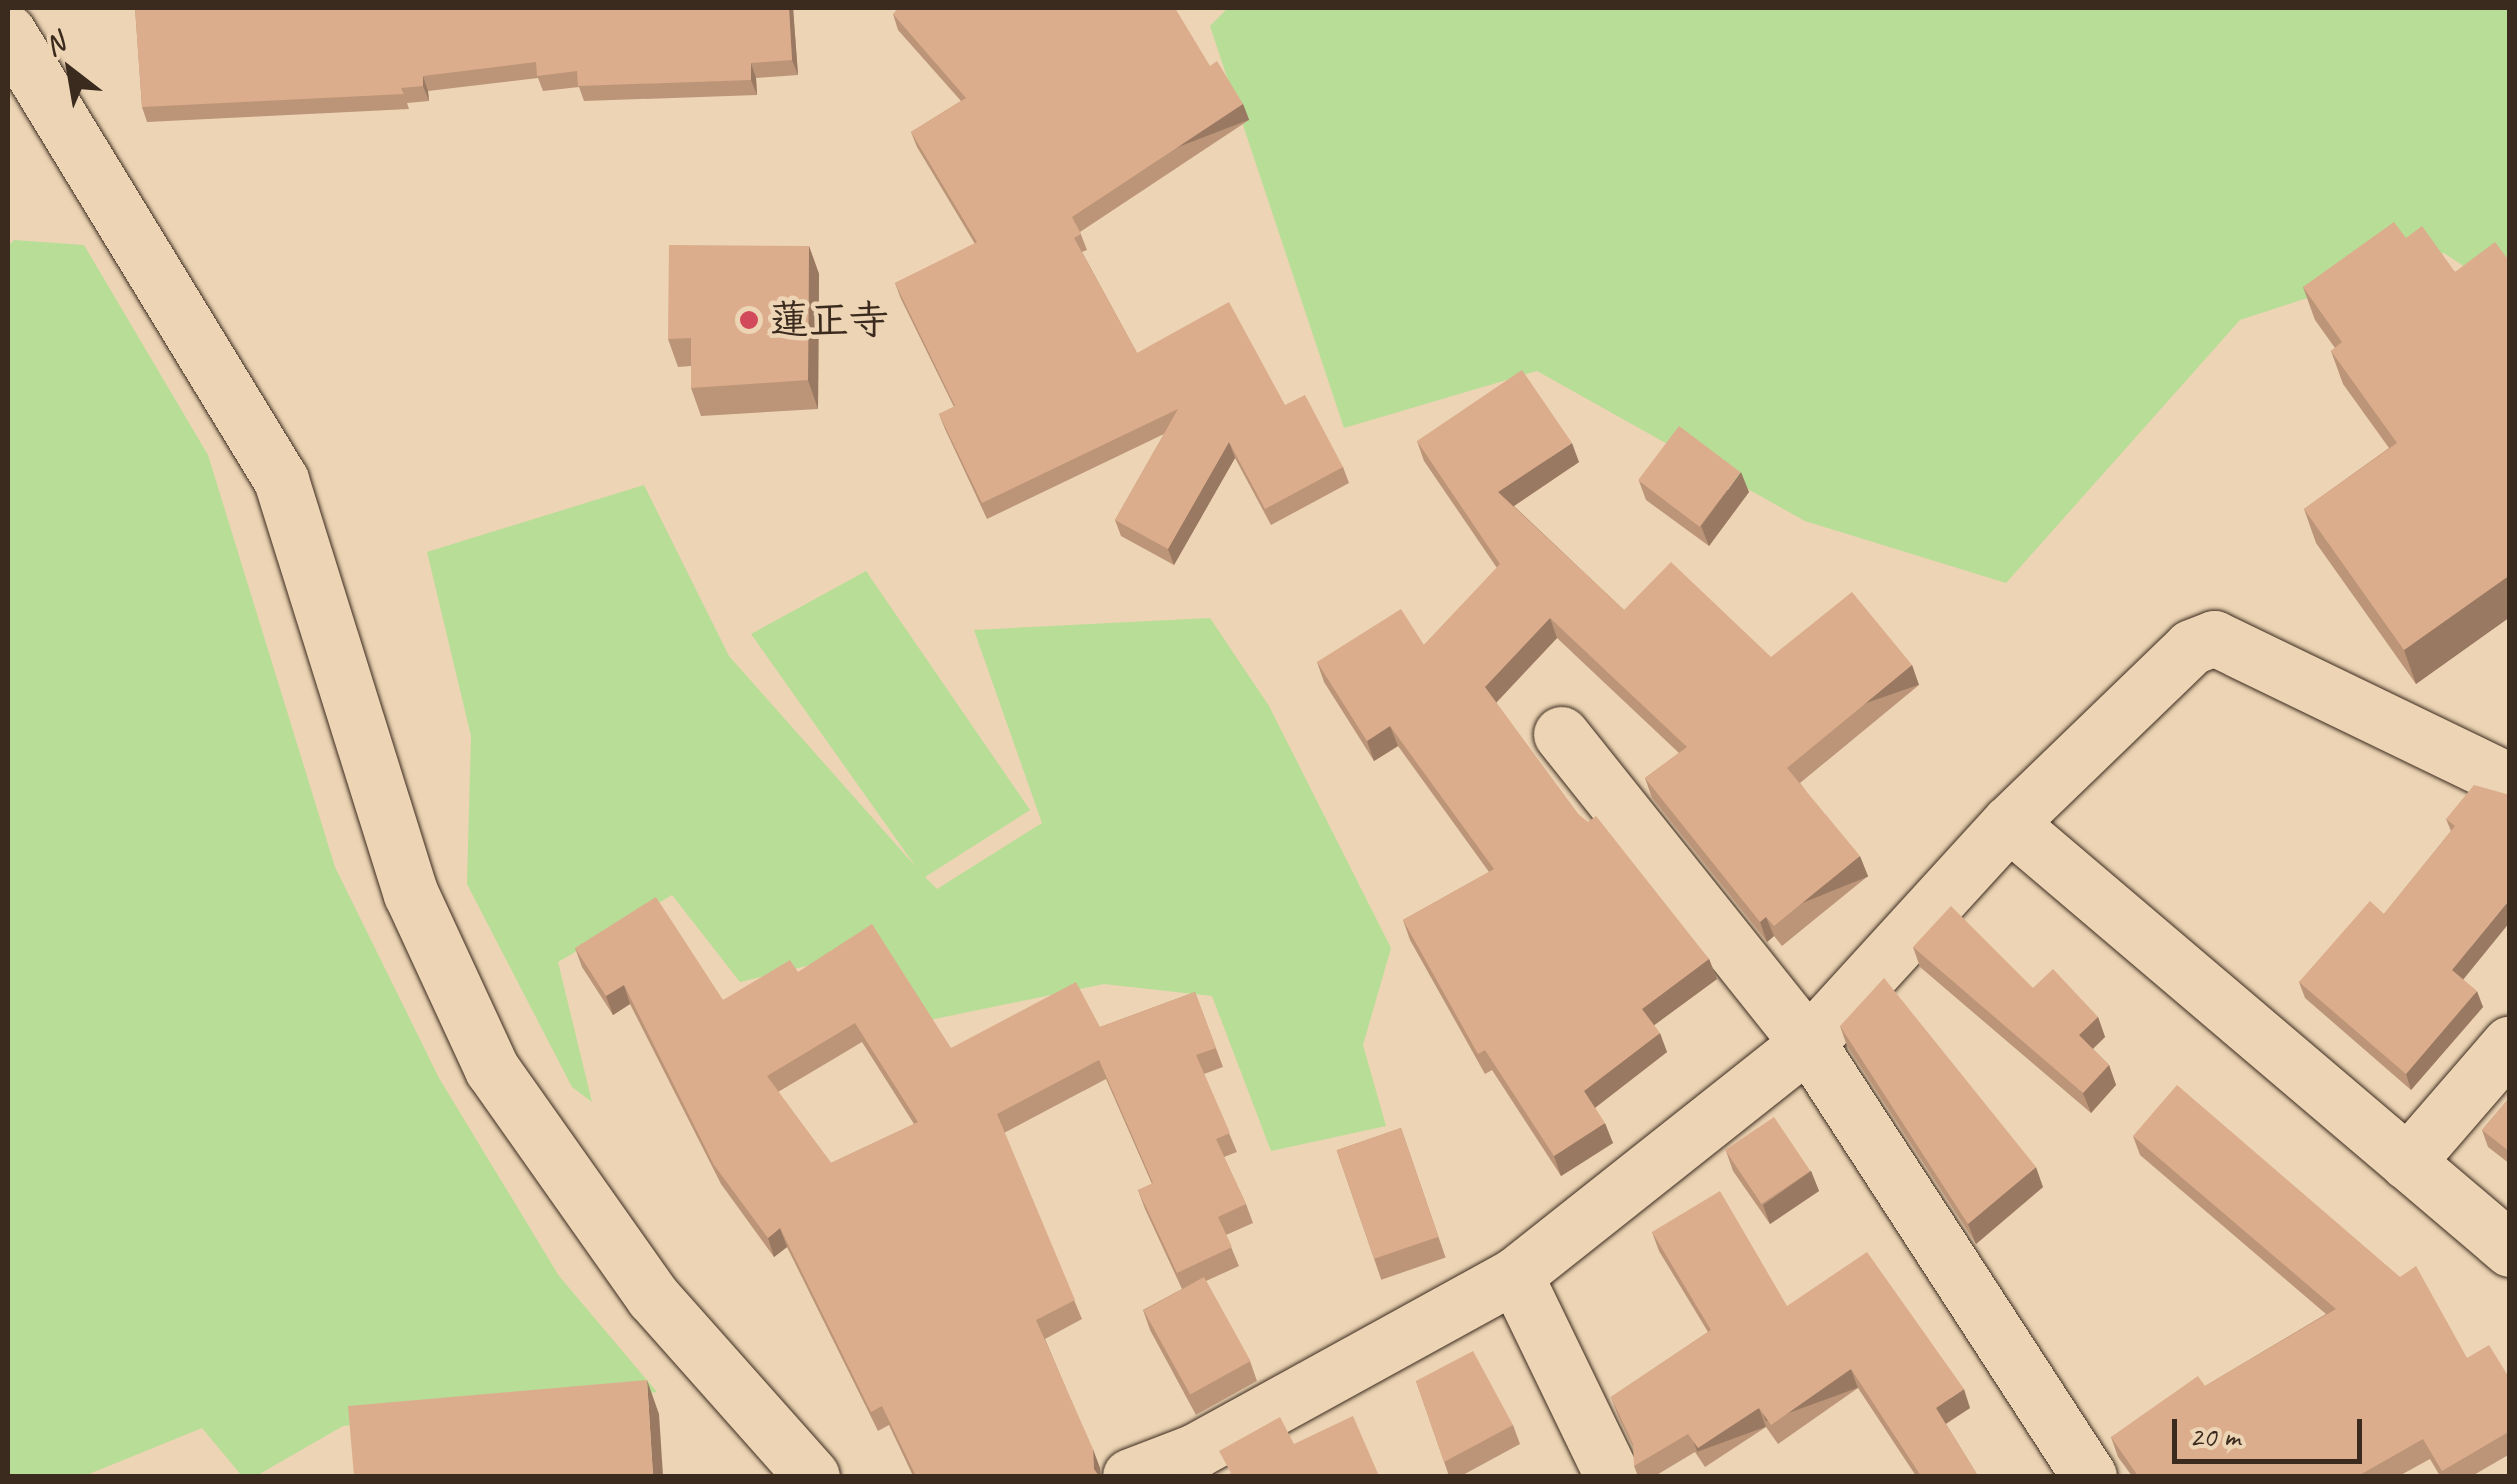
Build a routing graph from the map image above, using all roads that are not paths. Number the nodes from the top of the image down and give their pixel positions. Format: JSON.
{"nodes":[{"id":1,"x":8,"y":32,"type":"edge"},
{"id":2,"x":1561,"y":734,"type":"dead end"},
{"id":3,"x":2510,"y":781,"type":"edge"},
{"id":4,"x":2009,"y":822,"type":"junction"},
{"id":5,"x":1808,"y":1043,"type":"junction"},
{"id":6,"x":2510,"y":1043,"type":"edge"},
{"id":7,"x":2406,"y":1162,"type":"junction"},
{"id":8,"x":2510,"y":1249,"type":"edge"},
{"id":9,"x":1515,"y":1275,"type":"junction"},
{"id":10,"x":812,"y":1476,"type":"edge"},
{"id":11,"x":1130,"y":1476,"type":"edge"},
{"id":12,"x":1612,"y":1476,"type":"edge"},
{"id":13,"x":2089,"y":1476,"type":"edge"}],
"edges":[{"from":1,"to":10,"type":"street"},
{"from":2,"to":5,"type":"street"},
{"from":3,"to":4,"type":"street"},
{"from":4,"to":5,"type":"street"},
{"from":4,"to":7,"type":"street"},
{"from":5,"to":9,"type":"street"},
{"from":5,"to":13,"type":"street"},
{"from":6,"to":7,"type":"street"},
{"from":7,"to":8,"type":"street"},
{"from":9,"to":11,"type":"street"},
{"from":9,"to":12,"type":"street"}]}
